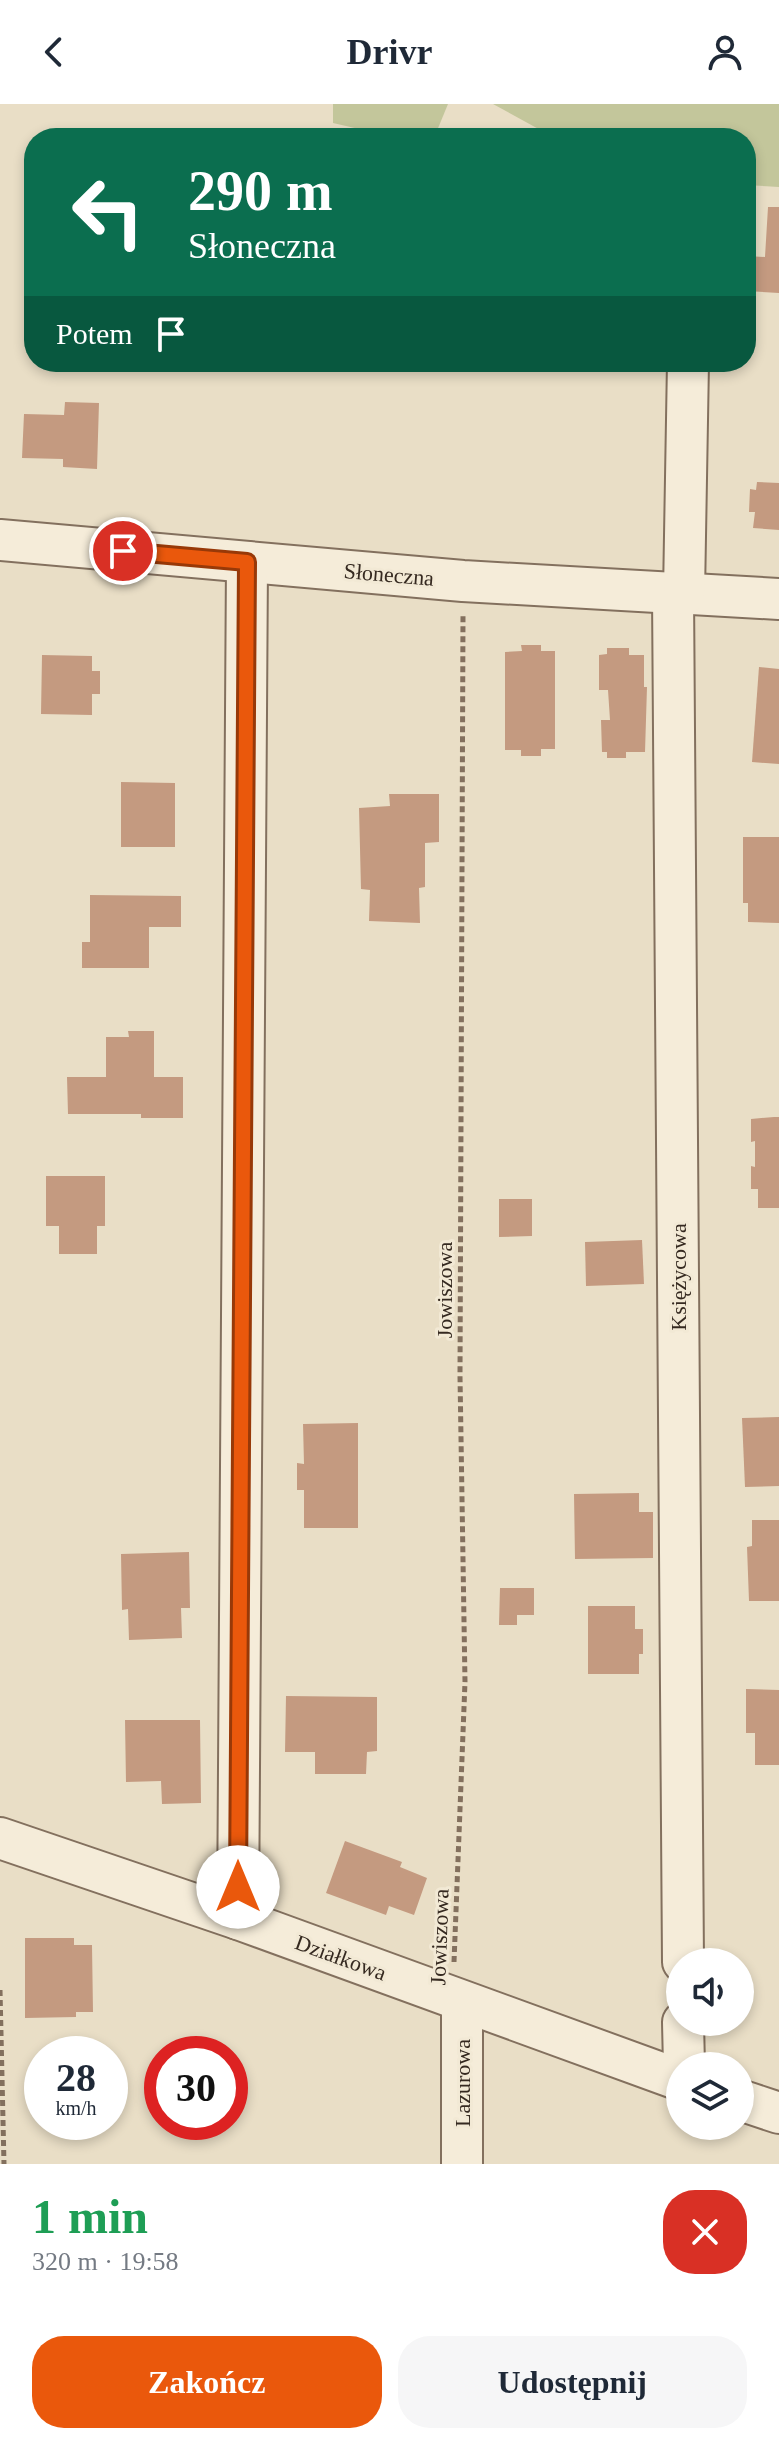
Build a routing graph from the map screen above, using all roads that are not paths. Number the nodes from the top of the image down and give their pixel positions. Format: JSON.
{"nodes":[{"id":1,"x":688,"y":372,"type":"edge"},
{"id":2,"x":0,"y":540,"type":"edge"},
{"id":3,"x":247,"y":562,"type":"junction"},
{"id":4,"x":678,"y":593,"type":"junction"},
{"id":5,"x":779,"y":599,"type":"edge"},
{"id":6,"x":0,"y":1838,"type":"edge"},
{"id":7,"x":238,"y":1919,"type":"junction"},
{"id":8,"x":683,"y":1948,"type":"edge"},
{"id":9,"x":458,"y":2000,"type":"junction"},
{"id":10,"x":666,"y":2075,"type":"edge"},
{"id":11,"x":754,"y":2105,"type":"edge"},
{"id":12,"x":779,"y":2113,"type":"edge"},
{"id":13,"x":462,"y":2164,"type":"edge"}],
"edges":[{"from":1,"to":4,"type":"street","name":"Księżycowa"},
{"from":2,"to":3,"type":"street","name":"Słoneczna"},
{"from":3,"to":4,"type":"street","name":"Słoneczna"},
{"from":3,"to":7,"type":"street"},
{"from":4,"to":5,"type":"street","name":"Słoneczna"},
{"from":4,"to":8,"type":"street","name":"Księżycowa"},
{"from":6,"to":7,"type":"street","name":"Działkowa"},
{"from":7,"to":9,"type":"street","name":"Działkowa"},
{"from":9,"to":10,"type":"street","name":"Działkowa"},
{"from":9,"to":13,"type":"street","name":"Lazurowa"},
{"from":11,"to":12,"type":"street"}]}
